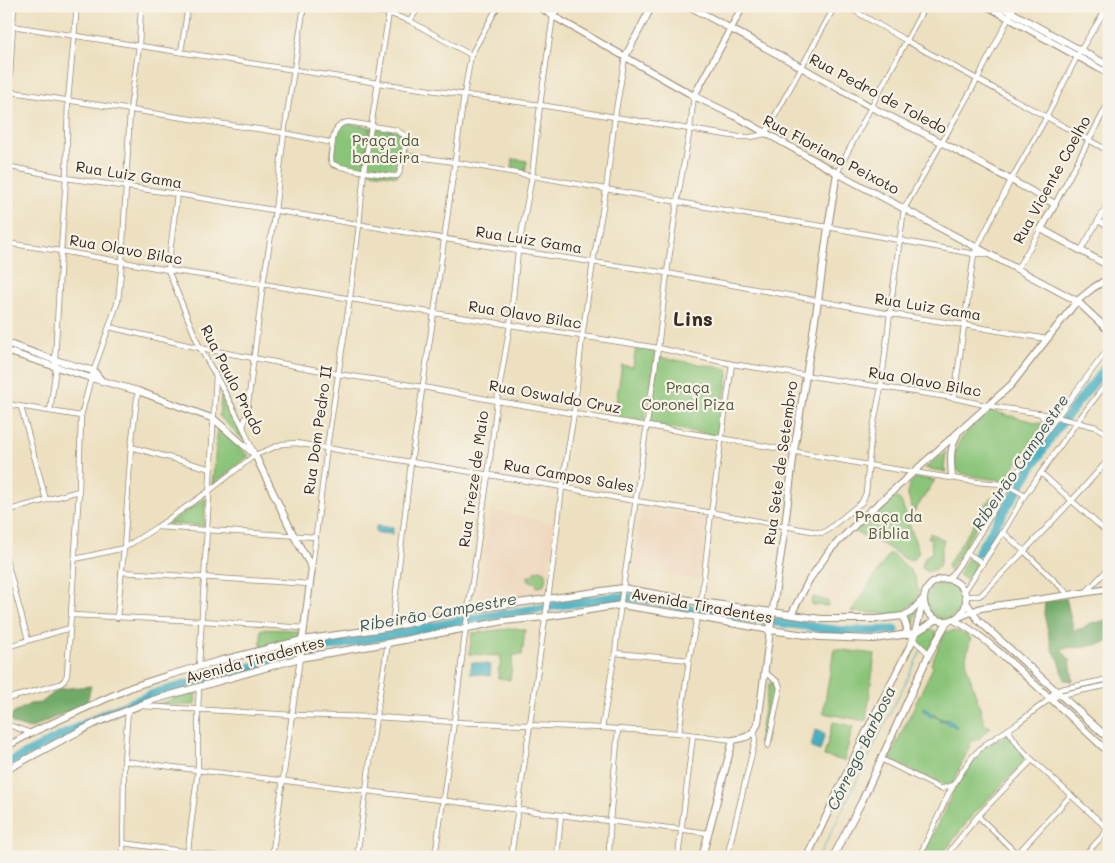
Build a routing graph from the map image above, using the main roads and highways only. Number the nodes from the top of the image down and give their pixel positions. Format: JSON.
{"nodes":[{"id":1,"x":538,"y":6,"type":"edge"},
{"id":2,"x":558,"y":6,"type":"edge"},
{"id":3,"x":652,"y":6,"type":"edge"},
{"id":4,"x":689,"y":6,"type":"edge"},
{"id":5,"x":743,"y":6,"type":"edge"},
{"id":6,"x":987,"y":6,"type":"edge"},
{"id":7,"x":1000,"y":6,"type":"edge"},
{"id":8,"x":552,"y":16,"type":"junction"},
{"id":9,"x":1010,"y":16,"type":"junction"},
{"id":10,"x":731,"y":29,"type":"junction"},
{"id":11,"x":1079,"y":54,"type":"junction"},
{"id":12,"x":625,"y":57,"type":"junction"},
{"id":13,"x":1109,"y":66,"type":"edge"},
{"id":14,"x":1109,"y":74,"type":"edge"},
{"id":15,"x":694,"y":96,"type":"junction"},
{"id":16,"x":837,"y":174,"type":"junction"},
{"id":17,"x":1055,"y":204,"type":"joint"},
{"id":18,"x":1109,"y":266,"type":"edge"},
{"id":19,"x":1109,"y":278,"type":"edge"},
{"id":20,"x":1078,"y":302,"type":"junction"},
{"id":21,"x":1109,"y":330,"type":"edge"},
{"id":22,"x":6,"y":343,"type":"edge"},
{"id":23,"x":6,"y":351,"type":"edge"},
{"id":24,"x":56,"y":363,"type":"junction"},
{"id":25,"x":101,"y":380,"type":"junction"},
{"id":26,"x":959,"y":431,"type":"junction"},
{"id":27,"x":952,"y":478,"type":"road end"},
{"id":28,"x":312,"y":568,"type":"joint"},
{"id":29,"x":1109,"y":589,"type":"edge"},
{"id":30,"x":965,"y":596,"type":"junction"},
{"id":31,"x":923,"y":601,"type":"junction"},
{"id":32,"x":971,"y":611,"type":"junction"},
{"id":33,"x":772,"y":614,"type":"junction"},
{"id":34,"x":791,"y":615,"type":"junction"},
{"id":35,"x":903,"y":616,"type":"junction"},
{"id":36,"x":957,"y":618,"type":"junction"},
{"id":37,"x":936,"y":620,"type":"junction"},
{"id":38,"x":947,"y":622,"type":"junction"},
{"id":39,"x":770,"y":629,"type":"junction"},
{"id":40,"x":911,"y":636,"type":"junction"},
{"id":41,"x":302,"y":643,"type":"junction"},
{"id":42,"x":300,"y":656,"type":"junction"},
{"id":43,"x":1109,"y":739,"type":"edge"},
{"id":44,"x":6,"y":747,"type":"edge"},
{"id":45,"x":1109,"y":753,"type":"edge"},
{"id":46,"x":6,"y":770,"type":"edge"},
{"id":47,"x":702,"y":857,"type":"edge"},
{"id":48,"x":807,"y":857,"type":"edge"},
{"id":49,"x":833,"y":857,"type":"edge"}],
"edges":[{"from":1,"to":8,"type":"main road","name":"Rua Floriano Peixoto"},
{"from":2,"to":8,"type":"main road"},
{"from":3,"to":12,"type":"main road"},
{"from":4,"to":10,"type":"main road","name":"Rua Pedro de Toledo"},
{"from":5,"to":10,"type":"main road"},
{"from":6,"to":9,"type":"main road"},
{"from":7,"to":9,"type":"main road"},
{"from":8,"to":12,"type":"main road","name":"Rua Floriano Peixoto"},
{"from":9,"to":11,"type":"main road"},
{"from":10,"to":15,"type":"main road"},
{"from":10,"to":17,"type":"main road","name":"Rua Pedro de Toledo"},
{"from":11,"to":13,"type":"main road"},
{"from":11,"to":14,"type":"main road"},
{"from":12,"to":15,"type":"main road","name":"Rua Floriano Peixoto"},
{"from":15,"to":16,"type":"main road","name":"Rua Floriano Peixoto"},
{"from":16,"to":20,"type":"main road","name":"Rua Floriano Peixoto"},
{"from":16,"to":33,"type":"main road","name":"Rua Sete de Setembro"},
{"from":17,"to":18,"type":"main road","name":"Rua Vicente Coelho"},
{"from":19,"to":20,"type":"main road"},
{"from":20,"to":21,"type":"main road","name":"Rua Floriano Peixoto"},
{"from":20,"to":26,"type":"main road"},
{"from":22,"to":24,"type":"main road"},
{"from":23,"to":24,"type":"main road"},
{"from":24,"to":25,"type":"main road"},
{"from":24,"to":25,"type":"main road"},
{"from":25,"to":28,"type":"main road","name":"Rua Paulo Prado"},
{"from":26,"to":27,"type":"main road"},
{"from":26,"to":34,"type":"main road"},
{"from":28,"to":41,"type":"main road","name":"Rua Dom Pedro II"},
{"from":29,"to":32,"type":"main road"},
{"from":30,"to":31,"type":"main road"},
{"from":30,"to":32,"type":"main road"},
{"from":30,"to":36,"type":"main road"},
{"from":31,"to":35,"type":"main road"},
{"from":31,"to":37,"type":"main road"},
{"from":31,"to":40,"type":"main road"},
{"from":32,"to":36,"type":"main road"},
{"from":32,"to":43,"type":"main road"},
{"from":33,"to":34,"type":"main road","name":"Avenida Tiradentes"},
{"from":33,"to":39,"type":"main road","name":"Rua Sete de Setembro"},
{"from":33,"to":41,"type":"main road","name":"Avenida Tiradentes"},
{"from":34,"to":35,"type":"main road","name":"Avenida Tiradentes"},
{"from":35,"to":40,"type":"main road"},
{"from":36,"to":38,"type":"main road"},
{"from":36,"to":45,"type":"main road"},
{"from":37,"to":38,"type":"main road"},
{"from":37,"to":40,"type":"main road","name":"Avenida Tiradentes"},
{"from":38,"to":49,"type":"main road"},
{"from":39,"to":40,"type":"main road","name":"Avenida Tiradentes"},
{"from":39,"to":42,"type":"main road","name":"Avenida Tiradentes"},
{"from":39,"to":47,"type":"main road","name":"Rua Sete de Setembro"},
{"from":40,"to":48,"type":"main road"},
{"from":41,"to":42,"type":"main road","name":"Rua Dom Pedro II"},
{"from":41,"to":44,"type":"main road","name":"Avenida Tiradentes"},
{"from":42,"to":46,"type":"main road","name":"Avenida Tiradentes"}]}
